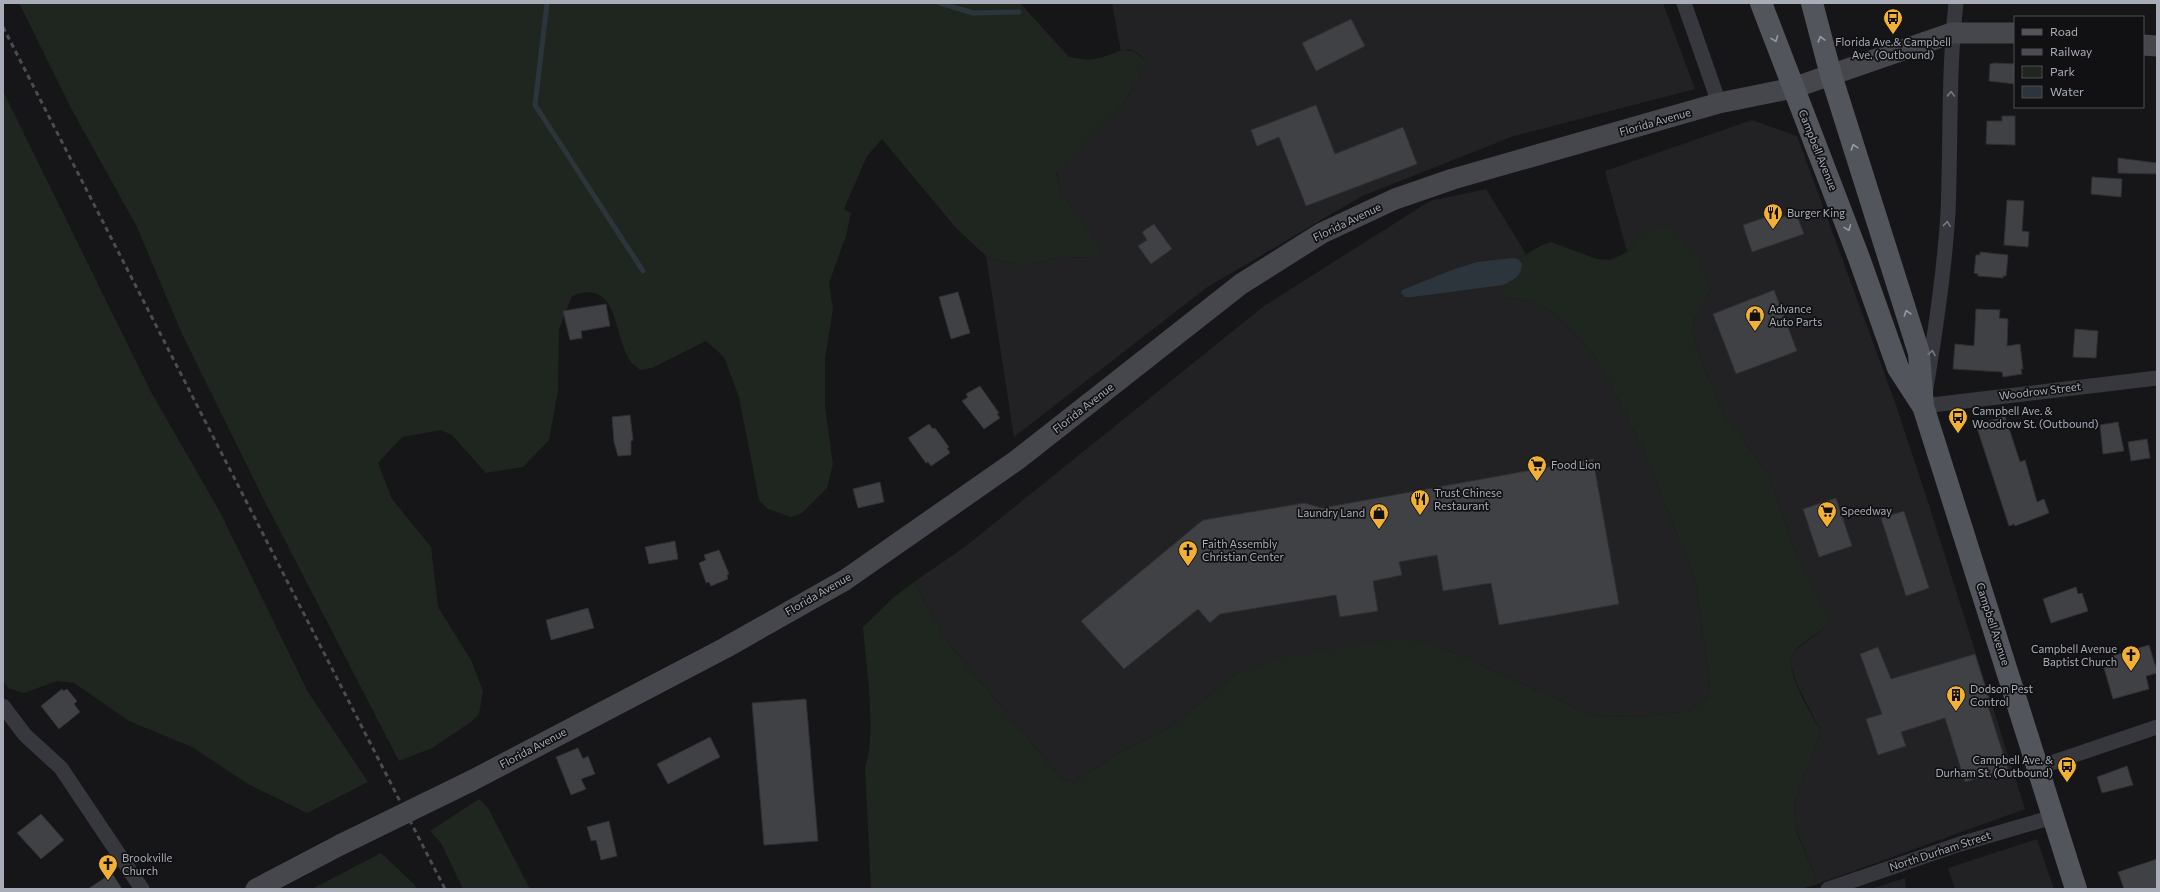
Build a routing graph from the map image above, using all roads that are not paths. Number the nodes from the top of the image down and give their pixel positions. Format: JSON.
{"nodes":[{"id":1,"x":1684,"y":3,"type":"edge"},
{"id":2,"x":1761,"y":3,"type":"edge"},
{"id":3,"x":1812,"y":3,"type":"edge"},
{"id":4,"x":1956,"y":3,"type":"edge"},
{"id":5,"x":1952,"y":33,"type":"junction"},
{"id":6,"x":2014,"y":33,"type":"edge"},
{"id":7,"x":2144,"y":45,"type":"edge"},
{"id":8,"x":2157,"y":46,"type":"edge"},
{"id":9,"x":1831,"y":75,"type":"junction"},
{"id":10,"x":1793,"y":88,"type":"junction"},
{"id":11,"x":1719,"y":103,"type":"junction"},
{"id":12,"x":2157,"y":378,"type":"edge"},
{"id":13,"x":1923,"y":406,"type":"junction"},
{"id":14,"x":3,"y":706,"type":"edge"},
{"id":15,"x":2157,"y":727,"type":"edge"},
{"id":16,"x":2039,"y":767,"type":"junction"},
{"id":17,"x":2053,"y":817,"type":"junction"},
{"id":18,"x":142,"y":889,"type":"edge"},
{"id":19,"x":256,"y":889,"type":"edge"},
{"id":20,"x":1828,"y":889,"type":"edge"},
{"id":21,"x":2076,"y":889,"type":"edge"}],
"edges":[{"from":1,"to":11,"type":"street"},
{"from":2,"to":10,"type":"main road","name":"Campbell Avenue","one_way":true},
{"from":9,"to":3,"type":"main road","name":"Campbell Avenue","one_way":true},
{"from":4,"to":5,"type":"street","name":"Campbell Avenue"},
{"from":5,"to":6,"type":"main road","name":"Florida Avenue"},
{"from":5,"to":9,"type":"main road","name":"Florida Avenue"},
{"from":13,"to":5,"type":"street","name":"Campbell Avenue","one_way":true},
{"from":7,"to":8,"type":"main road"},
{"from":9,"to":10,"type":"main road","name":"Florida Avenue"},
{"from":13,"to":9,"type":"main road","name":"Campbell Avenue","one_way":true},
{"from":10,"to":11,"type":"main road","name":"Florida Avenue"},
{"from":10,"to":13,"type":"main road","name":"Campbell Avenue","one_way":true},
{"from":11,"to":19,"type":"main road","name":"Florida Avenue","bridge":true},
{"from":12,"to":13,"type":"street","name":"Woodrow Street"},
{"from":13,"to":16,"type":"main road","name":"Campbell Avenue"},
{"from":14,"to":18,"type":"street"},
{"from":15,"to":16,"type":"street"},
{"from":16,"to":17,"type":"main road","name":"Campbell Avenue"},
{"from":17,"to":20,"type":"street","name":"North Durham Street"},
{"from":17,"to":21,"type":"main road","name":"Campbell Avenue"}]}
